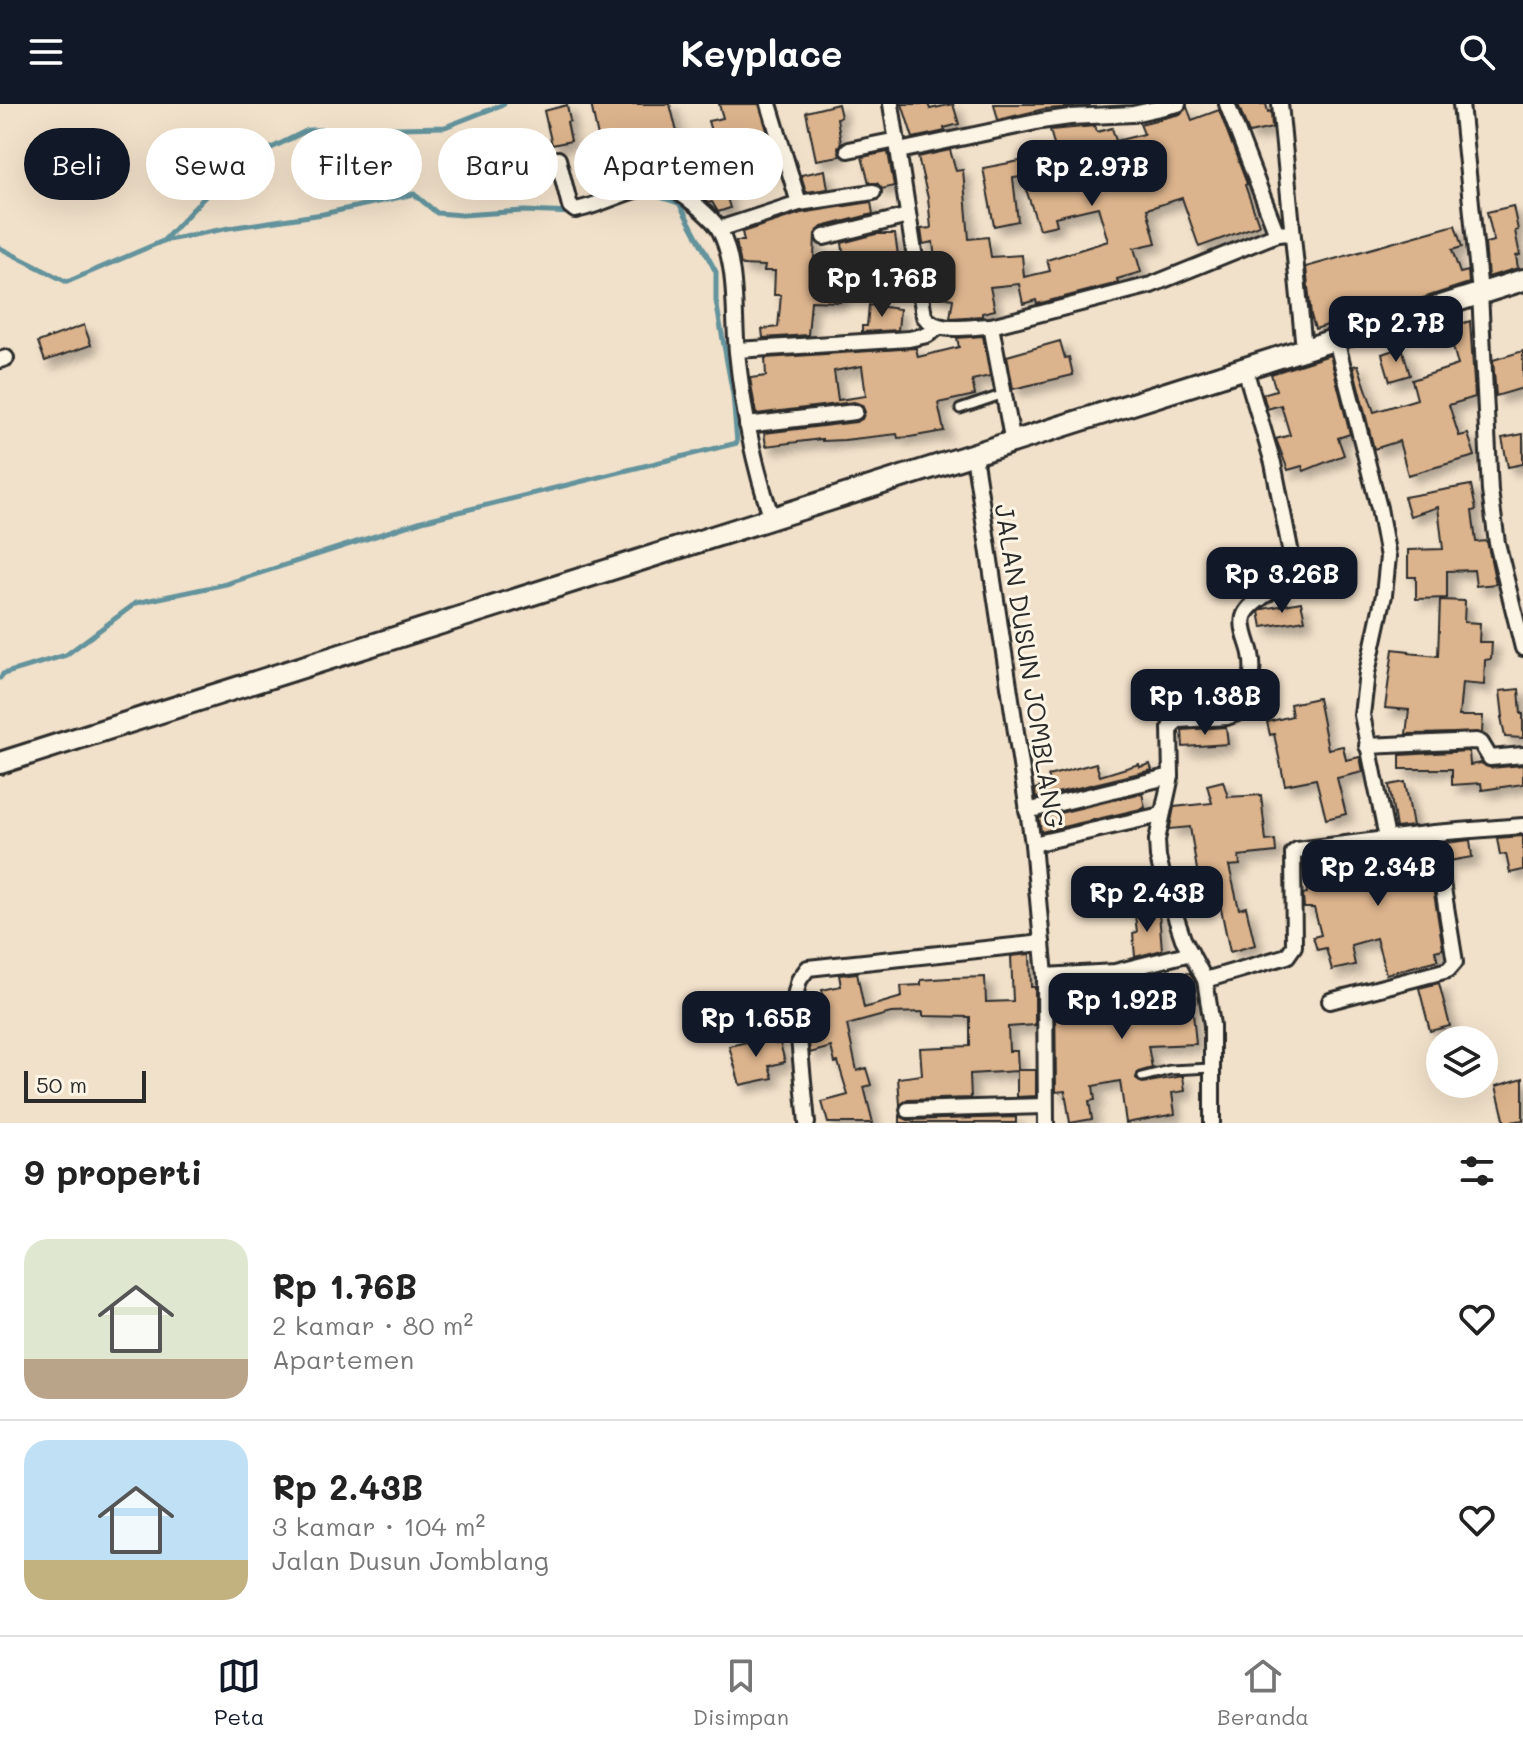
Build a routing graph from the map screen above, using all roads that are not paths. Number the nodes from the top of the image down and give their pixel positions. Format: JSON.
{"nodes":[{"id":1,"x":769,"y":104,"type":"edge"},
{"id":2,"x":891,"y":104,"type":"edge"},
{"id":3,"x":1178,"y":104,"type":"edge"},
{"id":4,"x":1227,"y":104,"type":"edge"},
{"id":5,"x":1280,"y":104,"type":"edge"},
{"id":6,"x":1461,"y":104,"type":"edge"},
{"id":7,"x":1105,"y":109,"type":"edge"},
{"id":8,"x":898,"y":145,"type":"junction"},
{"id":9,"x":848,"y":150,"type":"dead end"},
{"id":10,"x":558,"y":159,"type":"dead end"},
{"id":11,"x":873,"y":192,"type":"dead end"},
{"id":12,"x":799,"y":203,"type":"junction"},
{"id":13,"x":908,"y":216,"type":"junction"},
{"id":14,"x":719,"y":229,"type":"junction"},
{"id":15,"x":1284,"y":234,"type":"junction"},
{"id":16,"x":824,"y":237,"type":"dead end"},
{"id":17,"x":1523,"y":280,"type":"edge"},
{"id":18,"x":1480,"y":293,"type":"junction"},
{"id":19,"x":991,"y":326,"type":"junction"},
{"id":20,"x":939,"y":327,"type":"junction"},
{"id":21,"x":1336,"y":340,"type":"junction"},
{"id":22,"x":1304,"y":349,"type":"junction"},
{"id":23,"x":737,"y":350,"type":"junction"},
{"id":24,"x":1245,"y":369,"type":"junction"},
{"id":25,"x":1004,"y":394,"type":"junction"},
{"id":26,"x":960,"y":409,"type":"dead end"},
{"id":27,"x":855,"y":412,"type":"dead end"},
{"id":28,"x":747,"y":425,"type":"junction"},
{"id":29,"x":1013,"y":443,"type":"junction"},
{"id":30,"x":974,"y":455,"type":"junction"},
{"id":31,"x":772,"y":519,"type":"junction"},
{"id":32,"x":1523,"y":648,"type":"edge"},
{"id":33,"x":1367,"y":746,"type":"junction"},
{"id":34,"x":1523,"y":755,"type":"edge"},
{"id":35,"x":0,"y":763,"type":"edge"},
{"id":36,"x":1171,"y":776,"type":"junction"},
{"id":37,"x":1027,"y":811,"type":"junction"},
{"id":38,"x":1161,"y":815,"type":"junction"},
{"id":39,"x":1523,"y":826,"type":"edge"},
{"id":40,"x":1434,"y":833,"type":"junction"},
{"id":41,"x":1387,"y":838,"type":"junction"},
{"id":42,"x":1033,"y":844,"type":"junction"},
{"id":43,"x":1042,"y":943,"type":"junction"},
{"id":44,"x":1191,"y":953,"type":"junction"},
{"id":45,"x":1045,"y":976,"type":"junction"},
{"id":46,"x":1205,"y":980,"type":"junction"},
{"id":47,"x":1330,"y":1001,"type":"dead end"},
{"id":48,"x":1212,"y":1068,"type":"junction"},
{"id":49,"x":1142,"y":1077,"type":"dead end"},
{"id":50,"x":1045,"y":1106,"type":"junction"},
{"id":51,"x":908,"y":1110,"type":"dead end"},
{"id":52,"x":969,"y":1115,"type":"edge"},
{"id":53,"x":807,"y":1123,"type":"edge"},
{"id":54,"x":1046,"y":1123,"type":"edge"},
{"id":55,"x":1212,"y":1123,"type":"edge"}],
"edges":[{"from":1,"to":12,"type":"street"},
{"from":2,"to":8,"type":"street"},
{"from":3,"to":7,"type":"street"},
{"from":4,"to":15,"type":"street"},
{"from":5,"to":15,"type":"street"},
{"from":6,"to":18,"type":"street"},
{"from":7,"to":8,"type":"street"},
{"from":8,"to":9,"type":"street"},
{"from":8,"to":13,"type":"street"},
{"from":10,"to":14,"type":"street"},
{"from":11,"to":12,"type":"street"},
{"from":12,"to":14,"type":"street"},
{"from":13,"to":16,"type":"street"},
{"from":13,"to":20,"type":"street"},
{"from":14,"to":23,"type":"street"},
{"from":15,"to":19,"type":"street"},
{"from":15,"to":22,"type":"street"},
{"from":17,"to":18,"type":"street"},
{"from":18,"to":21,"type":"street"},
{"from":18,"to":32,"type":"street"},
{"from":19,"to":20,"type":"street"},
{"from":19,"to":25,"type":"street"},
{"from":20,"to":23,"type":"street"},
{"from":21,"to":22,"type":"street"},
{"from":21,"to":33,"type":"street"},
{"from":22,"to":24,"type":"street"},
{"from":23,"to":28,"type":"street"},
{"from":24,"to":29,"type":"street"},
{"from":24,"to":36,"type":"street"},
{"from":25,"to":26,"type":"lane"},
{"from":25,"to":29,"type":"street"},
{"from":27,"to":28,"type":"street"},
{"from":28,"to":31,"type":"street"},
{"from":29,"to":30,"type":"street"},
{"from":30,"to":31,"type":"street"},
{"from":30,"to":37,"type":"street","name":"JALAN DUSUN JOMBLANG"},
{"from":31,"to":35,"type":"street"},
{"from":33,"to":34,"type":"street"},
{"from":33,"to":41,"type":"street"},
{"from":36,"to":37,"type":"street"},
{"from":36,"to":38,"type":"street"},
{"from":37,"to":42,"type":"street","name":"JALAN DUSUN JOMBLANG"},
{"from":38,"to":42,"type":"street"},
{"from":38,"to":44,"type":"street"},
{"from":39,"to":40,"type":"street"},
{"from":40,"to":41,"type":"street"},
{"from":40,"to":47,"type":"street"},
{"from":41,"to":46,"type":"street"},
{"from":42,"to":43,"type":"street","name":"JALAN DUSUN JOMBLANG"},
{"from":43,"to":45,"type":"street","name":"JALAN DUSUN JOMBLANG"},
{"from":43,"to":53,"type":"street"},
{"from":44,"to":45,"type":"street"},
{"from":44,"to":46,"type":"street"},
{"from":45,"to":50,"type":"street","name":"JALAN DUSUN JOMBLANG"},
{"from":46,"to":48,"type":"street"},
{"from":48,"to":49,"type":"lane"},
{"from":48,"to":55,"type":"street"},
{"from":50,"to":52,"type":"street"},
{"from":50,"to":54,"type":"street","name":"JALAN DUSUN JOMBLANG"},
{"from":51,"to":52,"type":"street"}]}
